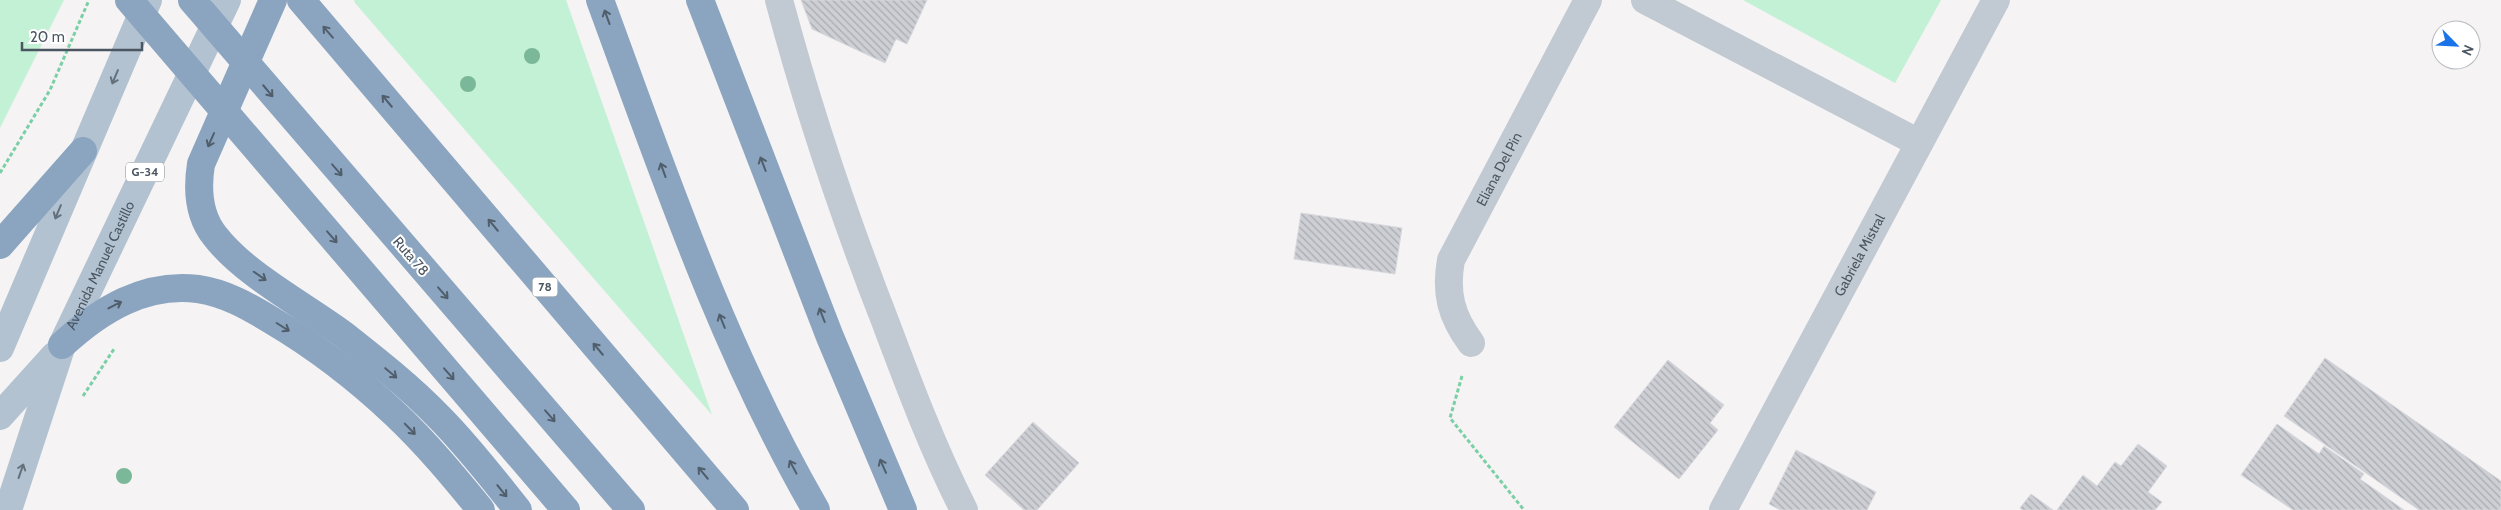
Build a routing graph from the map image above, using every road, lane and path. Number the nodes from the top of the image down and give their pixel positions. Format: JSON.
{"nodes":[{"id":1,"x":88,"y":0,"type":"edge"},
{"id":2,"x":129,"y":0,"type":"edge"},
{"id":3,"x":148,"y":0,"type":"edge"},
{"id":4,"x":192,"y":0,"type":"edge"},
{"id":5,"x":227,"y":0,"type":"edge"},
{"id":6,"x":274,"y":0,"type":"edge"},
{"id":7,"x":301,"y":0,"type":"edge"},
{"id":8,"x":600,"y":0,"type":"edge"},
{"id":9,"x":700,"y":0,"type":"edge"},
{"id":10,"x":779,"y":0,"type":"edge"},
{"id":11,"x":1588,"y":0,"type":"edge"},
{"id":12,"x":1645,"y":0,"type":"edge"},
{"id":13,"x":1996,"y":0,"type":"edge"},
{"id":14,"x":1919,"y":143,"type":"junction"},
{"id":15,"x":83,"y":151,"type":"junction"},
{"id":16,"x":0,"y":173,"type":"edge"},
{"id":17,"x":0,"y":244,"type":"edge"},
{"id":18,"x":1471,"y":343,"type":"joint"},
{"id":19,"x":62,"y":345,"type":"junction"},
{"id":20,"x":0,"y":348,"type":"edge"},
{"id":21,"x":0,"y":416,"type":"edge"},
{"id":22,"x":8,"y":510,"type":"edge"},
{"id":23,"x":481,"y":510,"type":"edge"},
{"id":24,"x":518,"y":510,"type":"edge"},
{"id":25,"x":566,"y":510,"type":"edge"},
{"id":26,"x":631,"y":510,"type":"edge"},
{"id":27,"x":735,"y":510,"type":"edge"},
{"id":28,"x":816,"y":510,"type":"edge"},
{"id":29,"x":903,"y":510,"type":"edge"},
{"id":30,"x":964,"y":510,"type":"edge"},
{"id":31,"x":1524,"y":510,"type":"edge"},
{"id":32,"x":1723,"y":510,"type":"edge"}],
"edges":[{"from":1,"to":16,"type":"path"},
{"from":2,"to":25,"type":"highway","one_way":true},
{"from":3,"to":15,"type":"main road","one_way":true},
{"from":4,"to":26,"type":"highway","name":"Ruta 78","one_way":true},
{"from":5,"to":19,"type":"main road","name":"Avenida Manuel Castillo","number":"G-34"},
{"from":6,"to":24,"type":"highway","one_way":true},
{"from":27,"to":7,"type":"highway","number":"78","one_way":true},
{"from":28,"to":8,"type":"highway","one_way":true},
{"from":29,"to":9,"type":"highway","one_way":true},
{"from":10,"to":30,"type":"street"},
{"from":11,"to":18,"type":"street","name":"Eliana Del Pin"},
{"from":12,"to":14,"type":"street"},
{"from":13,"to":14,"type":"street","name":"Gabriela Mistral"},
{"from":14,"to":32,"type":"street","name":"Gabriela Mistral"},
{"from":15,"to":17,"type":"highway"},
{"from":15,"to":20,"type":"main road","one_way":true},
{"from":18,"to":31,"type":"path"},
{"from":19,"to":21,"type":"main road"},
{"from":22,"to":19,"type":"main road","name":"Avenida Manuel Castillo","number":"G-34","one_way":true},
{"from":19,"to":23,"type":"highway","one_way":true}]}
